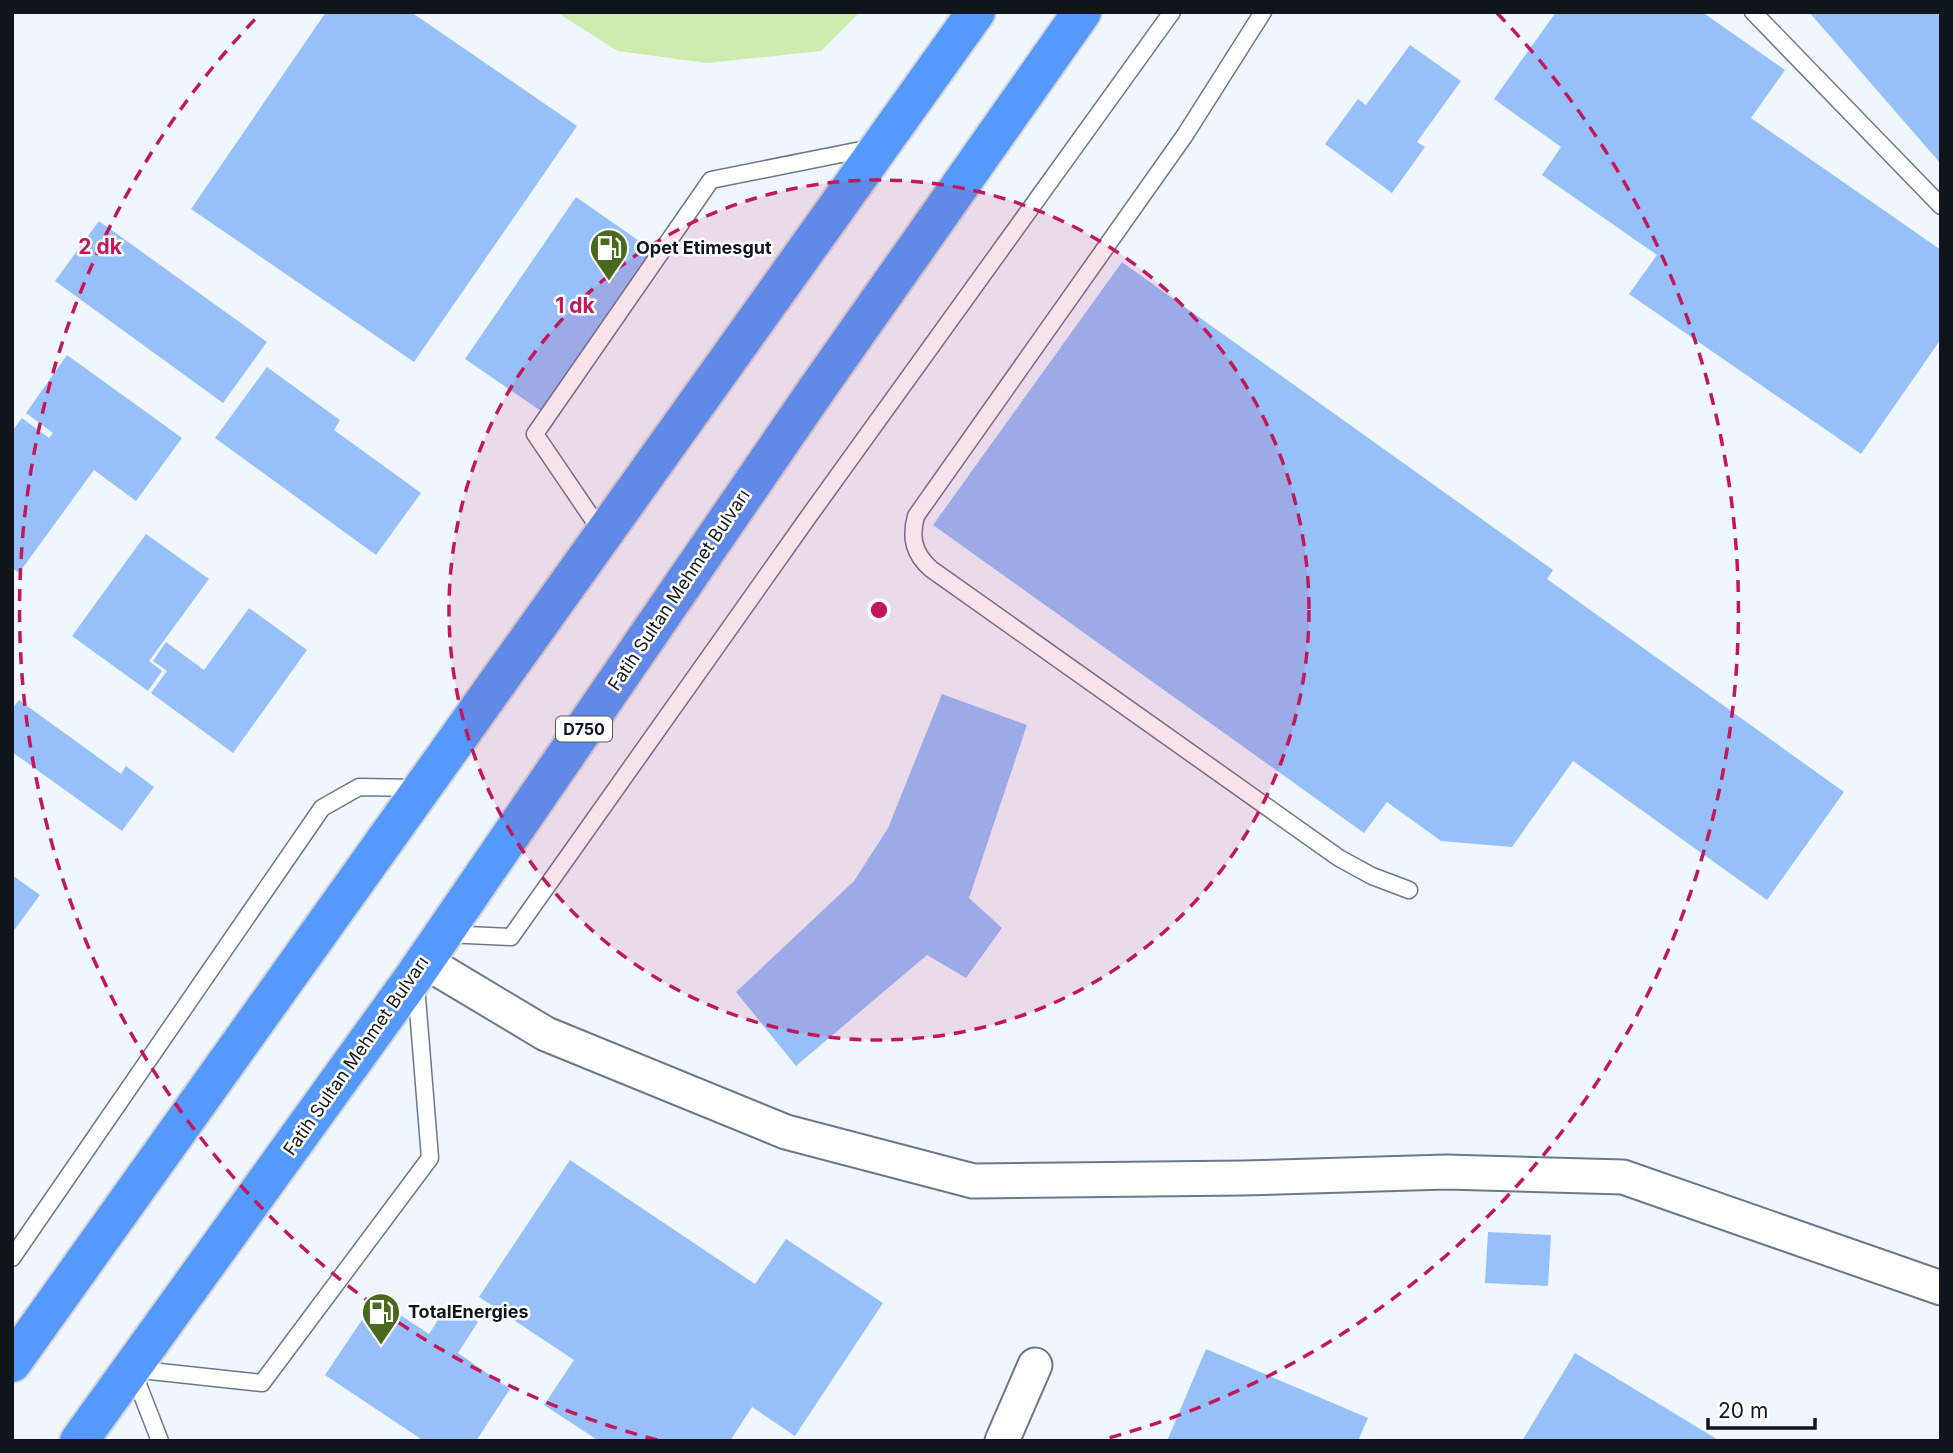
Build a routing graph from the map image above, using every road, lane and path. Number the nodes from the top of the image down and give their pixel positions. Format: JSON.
{"nodes":[{"id":1,"x":976,"y":12,"type":"edge"},
{"id":2,"x":1082,"y":12,"type":"edge"},
{"id":3,"x":1172,"y":12,"type":"edge"},
{"id":4,"x":1263,"y":12,"type":"edge"},
{"id":5,"x":1754,"y":12,"type":"edge"},
{"id":6,"x":880,"y":146,"type":"junction"},
{"id":7,"x":1941,"y":206,"type":"edge"},
{"id":8,"x":603,"y":534,"type":"junction"},
{"id":9,"x":423,"y":788,"type":"junction"},
{"id":10,"x":1409,"y":890,"type":"dead end"},
{"id":11,"x":427,"y":957,"type":"junction"},
{"id":12,"x":12,"y":1258,"type":"edge"},
{"id":13,"x":1941,"y":1288,"type":"edge"},
{"id":14,"x":12,"y":1363,"type":"edge"},
{"id":15,"x":1035,"y":1365,"type":"dead end"},
{"id":16,"x":132,"y":1369,"type":"junction"},
{"id":17,"x":79,"y":1441,"type":"edge"},
{"id":18,"x":160,"y":1441,"type":"edge"},
{"id":19,"x":1002,"y":1441,"type":"edge"}],
"edges":[{"from":1,"to":6,"type":"highway"},
{"from":2,"to":11,"type":"highway","name":"Fatih Sultan Mehmet Bulvarı","number":"D750"},
{"from":3,"to":11,"type":"lane"},
{"from":4,"to":10,"type":"lane"},
{"from":5,"to":7,"type":"lane"},
{"from":6,"to":8,"type":"highway"},
{"from":6,"to":8,"type":"lane"},
{"from":8,"to":9,"type":"highway"},
{"from":9,"to":12,"type":"lane"},
{"from":9,"to":14,"type":"highway"},
{"from":11,"to":13,"type":"street"},
{"from":11,"to":16,"type":"highway","name":"Fatih Sultan Mehmet Bulvarı","number":"D750"},
{"from":11,"to":16,"type":"lane"},
{"from":15,"to":19,"type":"street"},
{"from":16,"to":17,"type":"highway","name":"Fatih Sultan Mehmet Bulvarı","number":"D750"},
{"from":16,"to":18,"type":"lane"}]}
